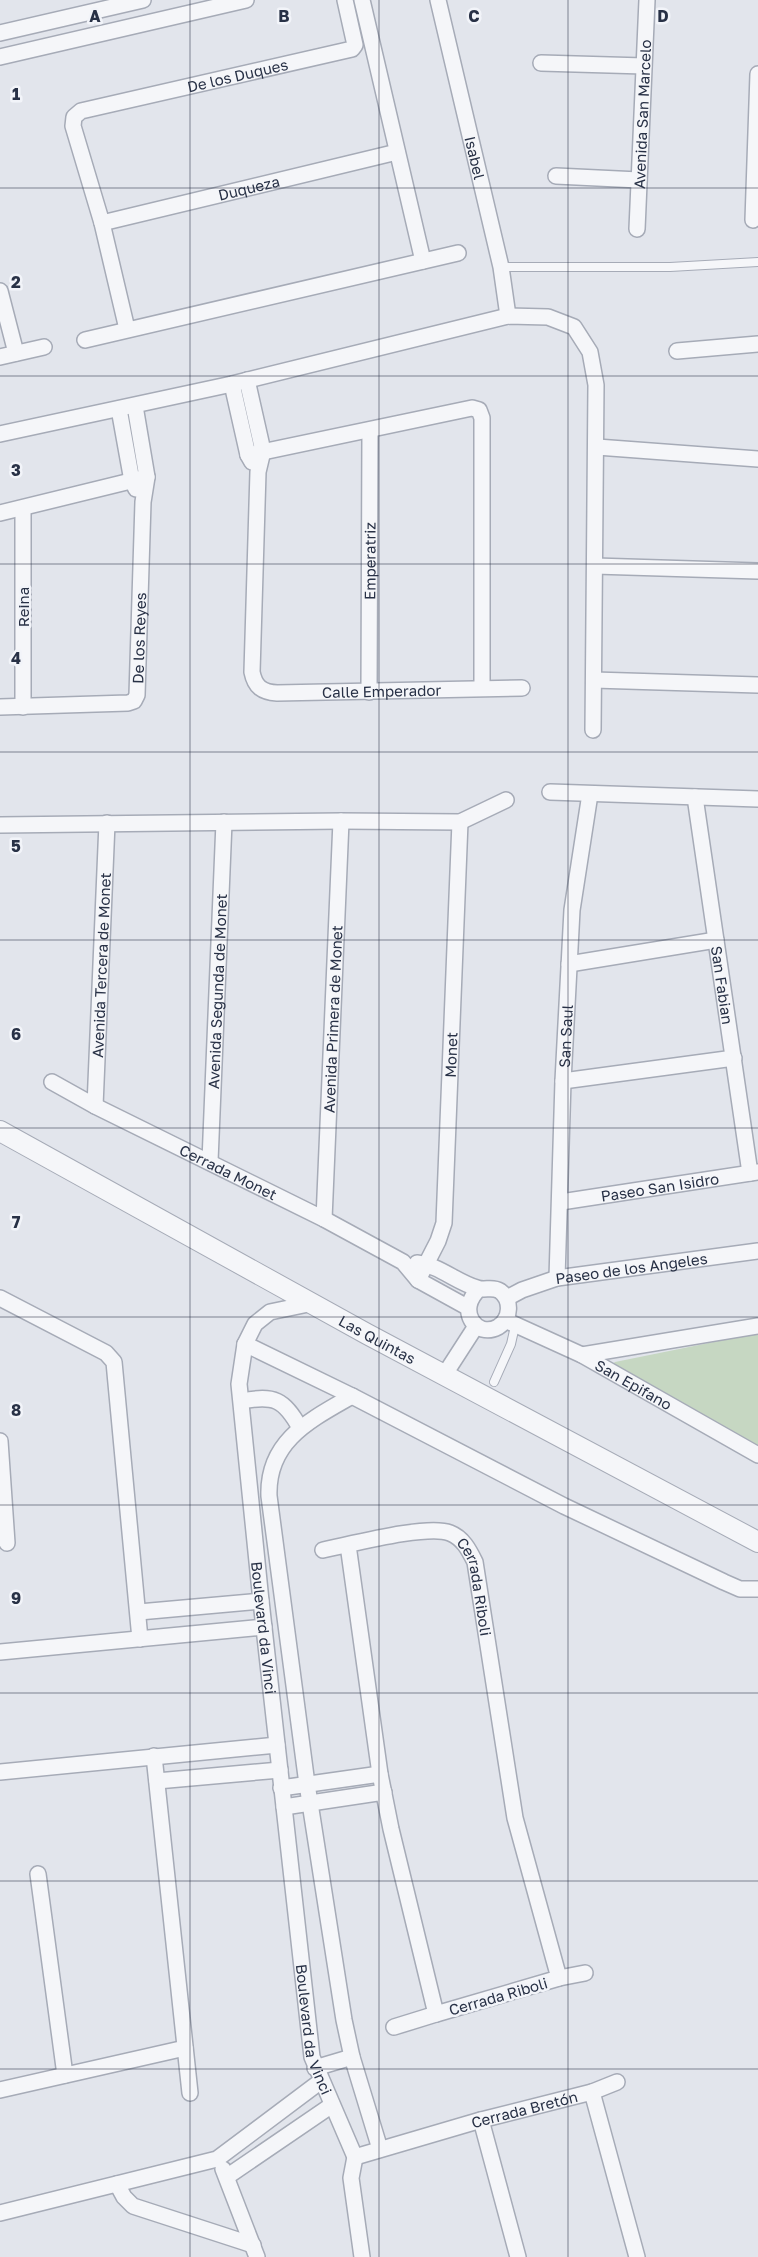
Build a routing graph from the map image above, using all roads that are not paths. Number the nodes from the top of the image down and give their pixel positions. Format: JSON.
{"nodes":[{"id":1,"x":144,"y":0,"type":"edge"},
{"id":2,"x":246,"y":0,"type":"edge"},
{"id":3,"x":345,"y":0,"type":"edge"},
{"id":4,"x":362,"y":0,"type":"edge"},
{"id":5,"x":438,"y":0,"type":"edge"},
{"id":6,"x":647,"y":0,"type":"edge"},
{"id":7,"x":103,"y":5,"type":"edge"},
{"id":8,"x":86,"y":7,"type":"edge"},
{"id":9,"x":111,"y":33,"type":"junction"},
{"id":10,"x":0,"y":34,"type":"edge"},
{"id":11,"x":93,"y":37,"type":"junction"},
{"id":12,"x":0,"y":57,"type":"edge"},
{"id":13,"x":541,"y":62,"type":"dead end"},
{"id":14,"x":644,"y":66,"type":"junction"},
{"id":15,"x":758,"y":74,"type":"edge"},
{"id":16,"x":396,"y":152,"type":"junction"},
{"id":17,"x":556,"y":176,"type":"dead end"},
{"id":18,"x":639,"y":180,"type":"junction"},
{"id":19,"x":753,"y":220,"type":"dead end"},
{"id":20,"x":102,"y":223,"type":"junction"},
{"id":21,"x":637,"y":229,"type":"dead end"},
{"id":22,"x":458,"y":253,"type":"dead end"},
{"id":23,"x":423,"y":261,"type":"junction"},
{"id":24,"x":758,"y":262,"type":"edge"},
{"id":25,"x":501,"y":267,"type":"junction"},
{"id":26,"x":0,"y":291,"type":"edge"},
{"id":27,"x":508,"y":316,"type":"junction"},
{"id":28,"x":128,"y":329,"type":"junction"},
{"id":29,"x":85,"y":340,"type":"dead end"},
{"id":30,"x":758,"y":344,"type":"edge"},
{"id":31,"x":44,"y":347,"type":"dead end"},
{"id":32,"x":677,"y":351,"type":"dead end"},
{"id":33,"x":16,"y":353,"type":"junction"},
{"id":34,"x":0,"y":357,"type":"edge"},
{"id":35,"x":247,"y":380,"type":"junction"},
{"id":36,"x":232,"y":384,"type":"junction"},
{"id":37,"x":134,"y":406,"type":"junction"},
{"id":38,"x":119,"y":409,"type":"junction"},
{"id":39,"x":370,"y":430,"type":"junction"},
{"id":40,"x":0,"y":434,"type":"edge"},
{"id":41,"x":597,"y":447,"type":"junction"},
{"id":42,"x":263,"y":452,"type":"junction"},
{"id":43,"x":248,"y":455,"type":"junction"},
{"id":44,"x":758,"y":458,"type":"edge"},
{"id":45,"x":258,"y":472,"type":"junction"},
{"id":46,"x":147,"y":477,"type":"junction"},
{"id":47,"x":132,"y":481,"type":"junction"},
{"id":48,"x":143,"y":502,"type":"junction"},
{"id":49,"x":23,"y":508,"type":"junction"},
{"id":50,"x":0,"y":513,"type":"edge"},
{"id":51,"x":595,"y":566,"type":"junction"},
{"id":52,"x":758,"y":570,"type":"edge"},
{"id":53,"x":594,"y":680,"type":"junction"},
{"id":54,"x":758,"y":685,"type":"edge"},
{"id":55,"x":482,"y":688,"type":"junction"},
{"id":56,"x":522,"y":688,"type":"dead end"},
{"id":57,"x":368,"y":692,"type":"junction"},
{"id":58,"x":23,"y":706,"type":"junction"},
{"id":59,"x":0,"y":707,"type":"edge"},
{"id":60,"x":593,"y":730,"type":"dead end"},
{"id":61,"x":550,"y":792,"type":"dead end"},
{"id":62,"x":590,"y":794,"type":"junction"},
{"id":63,"x":695,"y":797,"type":"junction"},
{"id":64,"x":758,"y":799,"type":"edge"},
{"id":65,"x":506,"y":800,"type":"dead end"},
{"id":66,"x":341,"y":821,"type":"junction"},
{"id":67,"x":224,"y":822,"type":"junction"},
{"id":68,"x":460,"y":822,"type":"junction"},
{"id":69,"x":106,"y":824,"type":"junction"},
{"id":70,"x":0,"y":826,"type":"edge"},
{"id":71,"x":716,"y":940,"type":"junction"},
{"id":72,"x":569,"y":964,"type":"junction"},
{"id":73,"x":734,"y":1058,"type":"junction"},
{"id":74,"x":563,"y":1080,"type":"junction"},
{"id":75,"x":52,"y":1082,"type":"dead end"},
{"id":76,"x":95,"y":1106,"type":"junction"},
{"id":77,"x":0,"y":1131,"type":"edge"},
{"id":78,"x":210,"y":1161,"type":"junction"},
{"id":79,"x":754,"y":1172,"type":"edge"},
{"id":80,"x":561,"y":1202,"type":"junction"},
{"id":81,"x":324,"y":1219,"type":"junction"},
{"id":82,"x":758,"y":1251,"type":"edge"},
{"id":83,"x":403,"y":1262,"type":"junction"},
{"id":84,"x":426,"y":1264,"type":"junction"},
{"id":85,"x":558,"y":1278,"type":"junction"},
{"id":86,"x":418,"y":1280,"type":"junction"},
{"id":87,"x":479,"y":1289,"type":"junction"},
{"id":88,"x":0,"y":1298,"type":"edge"},
{"id":89,"x":507,"y":1298,"type":"junction"},
{"id":90,"x":313,"y":1303,"type":"junction"},
{"id":91,"x":467,"y":1307,"type":"junction"},
{"id":92,"x":510,"y":1323,"type":"junction"},
{"id":93,"x":476,"y":1326,"type":"junction"},
{"id":94,"x":758,"y":1326,"type":"edge"},
{"id":95,"x":247,"y":1338,"type":"junction"},
{"id":96,"x":582,"y":1355,"type":"junction"},
{"id":97,"x":445,"y":1374,"type":"junction"},
{"id":98,"x":494,"y":1382,"type":"dead end"},
{"id":99,"x":352,"y":1396,"type":"junction"},
{"id":100,"x":242,"y":1401,"type":"junction"},
{"id":101,"x":300,"y":1428,"type":"junction"},
{"id":102,"x":0,"y":1441,"type":"edge"},
{"id":103,"x":758,"y":1455,"type":"edge"},
{"id":104,"x":247,"y":1459,"type":"junction"},
{"id":105,"x":273,"y":1463,"type":"junction"},
{"id":106,"x":758,"y":1542,"type":"edge"},
{"id":107,"x":7,"y":1543,"type":"dead end"},
{"id":108,"x":348,"y":1545,"type":"junction"},
{"id":109,"x":323,"y":1550,"type":"dead end"},
{"id":110,"x":758,"y":1589,"type":"edge"},
{"id":111,"x":261,"y":1601,"type":"junction"},
{"id":112,"x":139,"y":1612,"type":"junction"},
{"id":113,"x":264,"y":1627,"type":"junction"},
{"id":114,"x":140,"y":1639,"type":"junction"},
{"id":115,"x":0,"y":1652,"type":"edge"},
{"id":116,"x":276,"y":1745,"type":"junction"},
{"id":117,"x":154,"y":1756,"type":"junction"},
{"id":118,"x":280,"y":1770,"type":"junction"},
{"id":119,"x":0,"y":1772,"type":"edge"},
{"id":120,"x":380,"y":1774,"type":"junction"},
{"id":121,"x":157,"y":1781,"type":"junction"},
{"id":122,"x":307,"y":1784,"type":"junction"},
{"id":123,"x":282,"y":1788,"type":"junction"},
{"id":124,"x":384,"y":1792,"type":"junction"},
{"id":125,"x":310,"y":1804,"type":"junction"},
{"id":126,"x":284,"y":1807,"type":"junction"},
{"id":127,"x":38,"y":1874,"type":"dead end"},
{"id":128,"x":585,"y":1972,"type":"dead end"},
{"id":129,"x":559,"y":1978,"type":"junction"},
{"id":130,"x":436,"y":2014,"type":"junction"},
{"id":131,"x":394,"y":2027,"type":"dead end"},
{"id":132,"x":185,"y":2048,"type":"junction"},
{"id":133,"x":352,"y":2057,"type":"junction"},
{"id":134,"x":318,"y":2074,"type":"junction"},
{"id":135,"x":65,"y":2075,"type":"junction"},
{"id":136,"x":617,"y":2082,"type":"dead end"},
{"id":137,"x":0,"y":2090,"type":"edge"},
{"id":138,"x":592,"y":2092,"type":"junction"},
{"id":139,"x":190,"y":2093,"type":"dead end"},
{"id":140,"x":332,"y":2105,"type":"junction"},
{"id":141,"x":481,"y":2120,"type":"junction"},
{"id":142,"x":380,"y":2149,"type":"junction"},
{"id":143,"x":355,"y":2157,"type":"junction"},
{"id":144,"x":217,"y":2159,"type":"junction"},
{"id":145,"x":228,"y":2176,"type":"junction"},
{"id":146,"x":117,"y":2184,"type":"junction"},
{"id":147,"x":0,"y":2213,"type":"edge"},
{"id":148,"x":255,"y":2251,"type":"edge"},
{"id":149,"x":362,"y":2257,"type":"edge"},
{"id":150,"x":518,"y":2257,"type":"edge"},
{"id":151,"x":637,"y":2257,"type":"edge"}],
"edges":[{"from":1,"to":7,"type":"street"},
{"from":2,"to":9,"type":"street"},
{"from":3,"to":20,"type":"street","name":"De los Duques"},
{"from":4,"to":16,"type":"street"},
{"from":5,"to":25,"type":"street","name":"Isabel"},
{"from":6,"to":14,"type":"street","name":"Avenida San Marcelo"},
{"from":7,"to":8,"type":"street"},
{"from":7,"to":9,"type":"street"},
{"from":8,"to":10,"type":"street"},
{"from":8,"to":11,"type":"street"},
{"from":9,"to":11,"type":"street"},
{"from":11,"to":12,"type":"street"},
{"from":13,"to":14,"type":"street"},
{"from":14,"to":18,"type":"street","name":"Avenida San Marcelo"},
{"from":15,"to":19,"type":"street"},
{"from":16,"to":20,"type":"street","name":"Duqueza"},
{"from":16,"to":23,"type":"street"},
{"from":17,"to":18,"type":"street"},
{"from":18,"to":21,"type":"street","name":"Avenida San Marcelo"},
{"from":20,"to":28,"type":"street"},
{"from":22,"to":23,"type":"street"},
{"from":23,"to":28,"type":"street"},
{"from":24,"to":25,"type":"lane"},
{"from":25,"to":27,"type":"street","name":"Isabel"},
{"from":26,"to":33,"type":"street"},
{"from":27,"to":35,"type":"street"},
{"from":27,"to":41,"type":"street"},
{"from":28,"to":29,"type":"street"},
{"from":30,"to":32,"type":"street"},
{"from":31,"to":33,"type":"street"},
{"from":33,"to":34,"type":"street"},
{"from":35,"to":36,"type":"street"},
{"from":35,"to":42,"type":"street"},
{"from":36,"to":37,"type":"street"},
{"from":36,"to":43,"type":"street"},
{"from":37,"to":38,"type":"street"},
{"from":37,"to":46,"type":"street","name":"De los Reyes"},
{"from":38,"to":40,"type":"street"},
{"from":38,"to":47,"type":"street","name":"De los Reyes"},
{"from":39,"to":42,"type":"street"},
{"from":39,"to":55,"type":"street"},
{"from":39,"to":57,"type":"street","name":"Emperatriz"},
{"from":41,"to":44,"type":"street"},
{"from":41,"to":51,"type":"street"},
{"from":42,"to":43,"type":"street"},
{"from":42,"to":45,"type":"street"},
{"from":43,"to":45,"type":"street"},
{"from":45,"to":57,"type":"street","name":"Calle Emperador"},
{"from":46,"to":47,"type":"street"},
{"from":46,"to":48,"type":"street","name":"De los Reyes"},
{"from":47,"to":48,"type":"street","name":"De los Reyes"},
{"from":47,"to":49,"type":"street"},
{"from":48,"to":58,"type":"street","name":"De los Reyes"},
{"from":49,"to":50,"type":"street"},
{"from":49,"to":58,"type":"street","name":"Reina"},
{"from":51,"to":52,"type":"street"},
{"from":51,"to":53,"type":"street"},
{"from":53,"to":54,"type":"street"},
{"from":53,"to":60,"type":"street"},
{"from":55,"to":56,"type":"street","name":"Calle Emperador"},
{"from":55,"to":57,"type":"street","name":"Calle Emperador"},
{"from":58,"to":59,"type":"street","name":"De los Reyes"},
{"from":61,"to":62,"type":"street"},
{"from":62,"to":63,"type":"street"},
{"from":62,"to":72,"type":"street","name":"San Saul"},
{"from":63,"to":64,"type":"street"},
{"from":63,"to":71,"type":"street","name":"San Fabian"},
{"from":65,"to":68,"type":"street"},
{"from":66,"to":67,"type":"street"},
{"from":66,"to":68,"type":"street"},
{"from":66,"to":81,"type":"street","name":"Avenida Primera de Monet"},
{"from":67,"to":69,"type":"street"},
{"from":67,"to":78,"type":"street","name":"Avenida Segunda de Monet"},
{"from":68,"to":84,"type":"street","name":"Monet"},
{"from":69,"to":70,"type":"street"},
{"from":69,"to":76,"type":"street","name":"Avenida Tercera de Monet"},
{"from":71,"to":72,"type":"street"},
{"from":71,"to":73,"type":"street","name":"San Fabian"},
{"from":72,"to":74,"type":"street","name":"San Saul"},
{"from":73,"to":74,"type":"street"},
{"from":73,"to":79,"type":"street","name":"San Fabian"},
{"from":74,"to":80,"type":"street","name":"San Saul"},
{"from":75,"to":76,"type":"street","name":"Cerrada Monet"},
{"from":76,"to":78,"type":"street","name":"Cerrada Monet"},
{"from":77,"to":90,"type":"street","name":"Las Quintas"},
{"from":78,"to":81,"type":"street","name":"Cerrada Monet"},
{"from":79,"to":80,"type":"street","name":"Paseo San Isidro"},
{"from":80,"to":85,"type":"street","name":"San Saul"},
{"from":81,"to":83,"type":"street","name":"Cerrada Monet"},
{"from":82,"to":85,"type":"street","name":"Paseo de los Angeles"},
{"from":83,"to":84,"type":"street"},
{"from":83,"to":86,"type":"street"},
{"from":84,"to":86,"type":"street","name":"Monet"},
{"from":84,"to":87,"type":"street"},
{"from":85,"to":89,"type":"street","name":"Paseo de los Angeles"},
{"from":86,"to":91,"type":"street"},
{"from":87,"to":89,"type":"street"},
{"from":87,"to":91,"type":"street"},
{"from":88,"to":112,"type":"street"},
{"from":89,"to":92,"type":"street"},
{"from":90,"to":95,"type":"street"},
{"from":90,"to":97,"type":"street","name":"Las Quintas"},
{"from":91,"to":93,"type":"street"},
{"from":92,"to":93,"type":"street"},
{"from":92,"to":96,"type":"street","name":"San Epifano"},
{"from":92,"to":98,"type":"lane"},
{"from":93,"to":97,"type":"street"},
{"from":94,"to":96,"type":"street"},
{"from":95,"to":99,"type":"street"},
{"from":95,"to":100,"type":"street","name":"Boulevard da Vinci"},
{"from":96,"to":103,"type":"street","name":"San Epifano"},
{"from":97,"to":106,"type":"street","name":"Las Quintas"},
{"from":99,"to":101,"type":"street"},
{"from":99,"to":110,"type":"street"},
{"from":100,"to":101,"type":"street"},
{"from":100,"to":104,"type":"street","name":"Boulevard da Vinci"},
{"from":101,"to":105,"type":"street"},
{"from":102,"to":107,"type":"street"},
{"from":104,"to":105,"type":"street"},
{"from":104,"to":111,"type":"street","name":"Boulevard da Vinci"},
{"from":105,"to":122,"type":"street","name":"Boulevard da Vinci"},
{"from":108,"to":109,"type":"street","name":"Cerrada Riboli"},
{"from":108,"to":120,"type":"street","name":"Cerrada Riboli"},
{"from":108,"to":129,"type":"street","name":"Cerrada Riboli"},
{"from":111,"to":112,"type":"street"},
{"from":111,"to":113,"type":"street","name":"Boulevard da Vinci"},
{"from":112,"to":114,"type":"street"},
{"from":113,"to":114,"type":"street"},
{"from":113,"to":116,"type":"street","name":"Boulevard da Vinci"},
{"from":114,"to":115,"type":"street"},
{"from":116,"to":117,"type":"street"},
{"from":116,"to":118,"type":"street","name":"Boulevard da Vinci"},
{"from":117,"to":119,"type":"street"},
{"from":117,"to":121,"type":"street"},
{"from":118,"to":121,"type":"street"},
{"from":118,"to":123,"type":"street","name":"Boulevard da Vinci"},
{"from":120,"to":122,"type":"street"},
{"from":120,"to":124,"type":"street","name":"Cerrada Riboli"},
{"from":121,"to":132,"type":"street"},
{"from":122,"to":123,"type":"street"},
{"from":122,"to":125,"type":"street","name":"Boulevard da Vinci"},
{"from":123,"to":126,"type":"street","name":"Boulevard da Vinci"},
{"from":124,"to":125,"type":"street"},
{"from":124,"to":130,"type":"street","name":"Cerrada Riboli"},
{"from":125,"to":126,"type":"street"},
{"from":125,"to":133,"type":"street","name":"Boulevard da Vinci"},
{"from":126,"to":134,"type":"street","name":"Boulevard da Vinci"},
{"from":127,"to":135,"type":"street"},
{"from":128,"to":129,"type":"street"},
{"from":129,"to":130,"type":"street","name":"Cerrada Riboli"},
{"from":130,"to":131,"type":"street"},
{"from":132,"to":135,"type":"street"},
{"from":132,"to":139,"type":"street"},
{"from":133,"to":134,"type":"street"},
{"from":133,"to":142,"type":"street","name":"Boulevard da Vinci"},
{"from":134,"to":140,"type":"street","name":"Boulevard da Vinci"},
{"from":134,"to":144,"type":"street"},
{"from":135,"to":137,"type":"street"},
{"from":136,"to":138,"type":"street"},
{"from":138,"to":141,"type":"street","name":"Cerrada Bretón"},
{"from":138,"to":151,"type":"street","name":"Cerrada Bretón"},
{"from":140,"to":143,"type":"street","name":"Boulevard da Vinci"},
{"from":140,"to":145,"type":"street"},
{"from":141,"to":142,"type":"street","name":"Cerrada Bretón"},
{"from":141,"to":150,"type":"street"},
{"from":142,"to":143,"type":"street","name":"Cerrada Bretón"},
{"from":143,"to":149,"type":"street"},
{"from":144,"to":145,"type":"street"},
{"from":144,"to":146,"type":"street"},
{"from":145,"to":148,"type":"street"},
{"from":146,"to":147,"type":"street"},
{"from":146,"to":148,"type":"street"}]}
